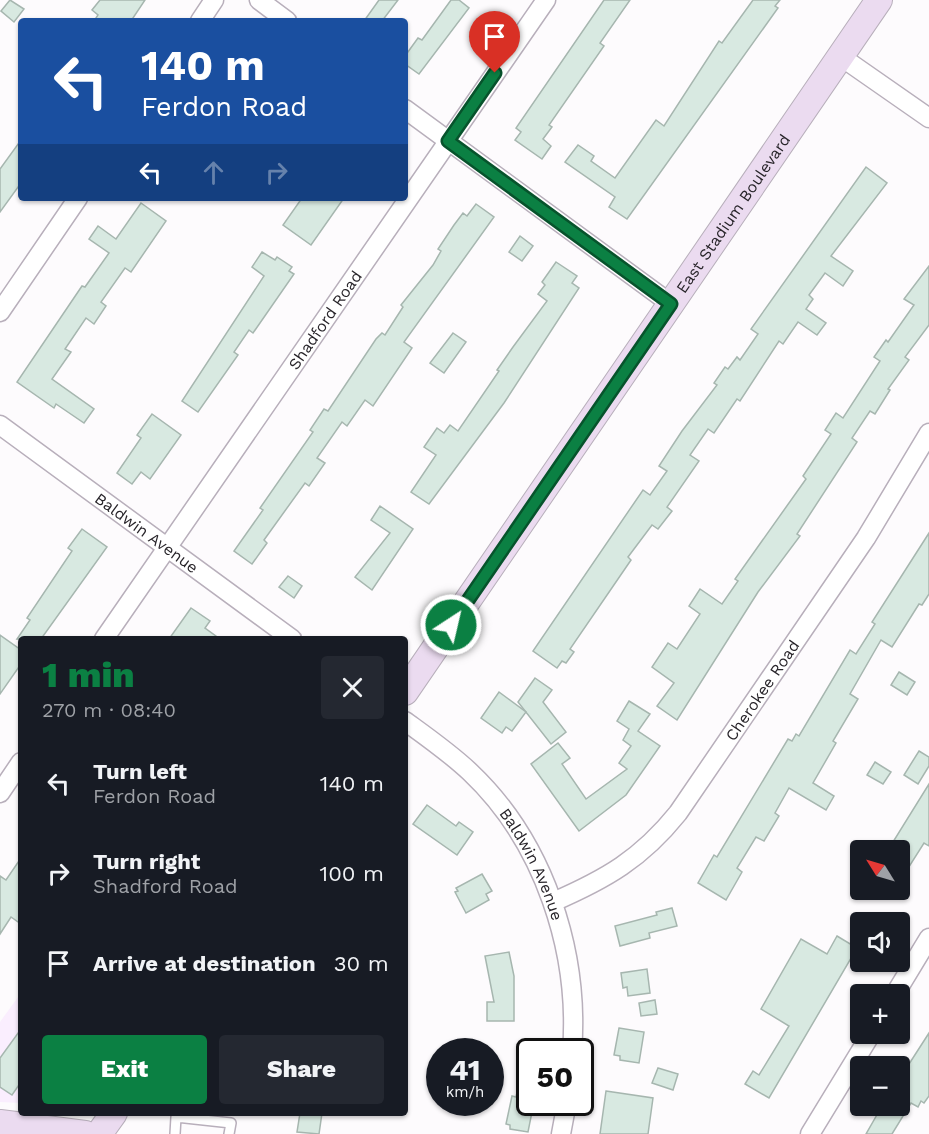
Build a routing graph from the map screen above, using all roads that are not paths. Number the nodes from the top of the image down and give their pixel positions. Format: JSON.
{"nodes":[{"id":1,"x":214,"y":0,"type":"edge"},
{"id":2,"x":259,"y":0,"type":"edge"},
{"id":3,"x":546,"y":0,"type":"edge"},
{"id":4,"x":879,"y":0,"type":"edge"},
{"id":5,"x":202,"y":18,"type":"edge"},
{"id":6,"x":283,"y":18,"type":"edge"},
{"id":7,"x":840,"y":56,"type":"junction"},
{"id":8,"x":408,"y":111,"type":"edge"},
{"id":9,"x":929,"y":118,"type":"edge"},
{"id":10,"x":448,"y":141,"type":"junction"},
{"id":11,"x":408,"y":199,"type":"edge"},
{"id":12,"x":76,"y":201,"type":"edge"},
{"id":13,"x":406,"y":201,"type":"edge"},
{"id":14,"x":671,"y":304,"type":"junction"},
{"id":15,"x":0,"y":312,"type":"edge"},
{"id":16,"x":0,"y":425,"type":"edge"},
{"id":17,"x":929,"y":433,"type":"edge"},
{"id":18,"x":167,"y":545,"type":"junction"},
{"id":19,"x":106,"y":636,"type":"edge"},
{"id":20,"x":288,"y":636,"type":"edge"},
{"id":21,"x":408,"y":688,"type":"edge"},
{"id":22,"x":408,"y":723,"type":"edge"},
{"id":23,"x":18,"y":766,"type":"edge"},
{"id":24,"x":0,"y":793,"type":"edge"},
{"id":25,"x":553,"y":902,"type":"junction"},
{"id":26,"x":929,"y":938,"type":"edge"},
{"id":27,"x":901,"y":984,"type":"edge"},
{"id":28,"x":572,"y":1038,"type":"edge"},
{"id":29,"x":865,"y":1044,"type":"edge"},
{"id":30,"x":112,"y":1116,"type":"edge"},
{"id":31,"x":176,"y":1116,"type":"edge"},
{"id":32,"x":195,"y":1116,"type":"edge"},
{"id":33,"x":564,"y":1116,"type":"edge"},
{"id":34,"x":232,"y":1118,"type":"edge"},
{"id":35,"x":0,"y":1123,"type":"edge"},
{"id":36,"x":85,"y":1134,"type":"edge"},
{"id":37,"x":99,"y":1134,"type":"edge"},
{"id":38,"x":175,"y":1134,"type":"edge"},
{"id":39,"x":230,"y":1134,"type":"edge"},
{"id":40,"x":561,"y":1134,"type":"edge"},
{"id":41,"x":810,"y":1134,"type":"edge"}],
"edges":[{"from":1,"to":5,"type":"street"},
{"from":2,"to":6,"type":"street"},
{"from":3,"to":10,"type":"street","name":"Shadford Road"},
{"from":4,"to":7,"type":"main road","name":"East Stadium Boulevard"},
{"from":7,"to":9,"type":"street"},
{"from":7,"to":14,"type":"main road","name":"East Stadium Boulevard"},
{"from":8,"to":10,"type":"street"},
{"from":10,"to":11,"type":"street","name":"Shadford Road"},
{"from":10,"to":14,"type":"street"},
{"from":12,"to":15,"type":"street"},
{"from":13,"to":18,"type":"street","name":"Shadford Road"},
{"from":14,"to":21,"type":"main road","name":"East Stadium Boulevard"},
{"from":16,"to":18,"type":"street","name":"Baldwin Avenue"},
{"from":17,"to":25,"type":"street","name":"Cherokee Road"},
{"from":18,"to":19,"type":"street","name":"Shadford Road"},
{"from":18,"to":20,"type":"street","name":"Baldwin Avenue"},
{"from":22,"to":25,"type":"street","name":"Baldwin Avenue"},
{"from":23,"to":24,"type":"street"},
{"from":25,"to":28,"type":"street","name":"Baldwin Avenue"},
{"from":26,"to":27,"type":"street"},
{"from":29,"to":41,"type":"street"},
{"from":30,"to":37,"type":"main road"},
{"from":31,"to":38,"type":"lane"},
{"from":32,"to":34,"type":"lane"},
{"from":33,"to":40,"type":"street"},
{"from":34,"to":39,"type":"lane"},
{"from":35,"to":36,"type":"main road"}]}
